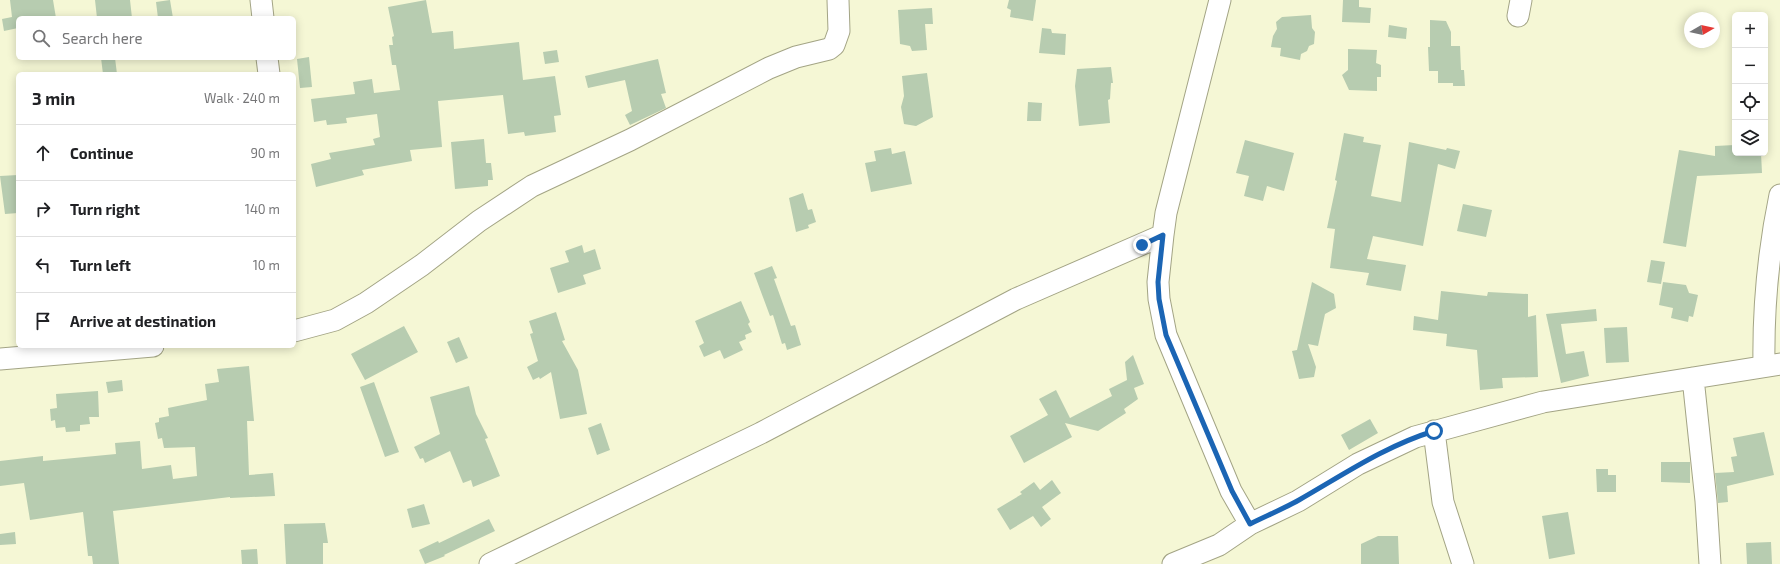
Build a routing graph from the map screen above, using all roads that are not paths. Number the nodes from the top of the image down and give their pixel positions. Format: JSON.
{"nodes":[{"id":1,"x":261,"y":0,"type":"edge"},
{"id":2,"x":838,"y":0,"type":"edge"},
{"id":3,"x":1220,"y":0,"type":"edge"},
{"id":4,"x":263,"y":16,"type":"edge"},
{"id":5,"x":267,"y":60,"type":"edge"},
{"id":6,"x":269,"y":72,"type":"edge"},
{"id":7,"x":1780,"y":195,"type":"edge"},
{"id":8,"x":1163,"y":235,"type":"junction"},
{"id":9,"x":296,"y":330,"type":"edge"},
{"id":10,"x":129,"y":348,"type":"edge"},
{"id":11,"x":0,"y":359,"type":"edge"},
{"id":12,"x":1772,"y":365,"type":"edge"},
{"id":13,"x":1693,"y":378,"type":"junction"},
{"id":14,"x":1434,"y":431,"type":"junction"},
{"id":15,"x":1250,"y":524,"type":"junction"},
{"id":16,"x":490,"y":564,"type":"edge"},
{"id":17,"x":1173,"y":564,"type":"edge"},
{"id":18,"x":1462,"y":564,"type":"edge"},
{"id":19,"x":1710,"y":564,"type":"edge"}],
"edges":[{"from":1,"to":4,"type":"street"},
{"from":2,"to":9,"type":"street"},
{"from":3,"to":8,"type":"street"},
{"from":5,"to":6,"type":"street"},
{"from":7,"to":12,"type":"street"},
{"from":8,"to":15,"type":"street"},
{"from":8,"to":16,"type":"street"},
{"from":10,"to":11,"type":"street"},
{"from":12,"to":13,"type":"street"},
{"from":13,"to":14,"type":"street"},
{"from":13,"to":19,"type":"street"},
{"from":14,"to":15,"type":"street"},
{"from":14,"to":18,"type":"street"},
{"from":15,"to":17,"type":"street"}]}
